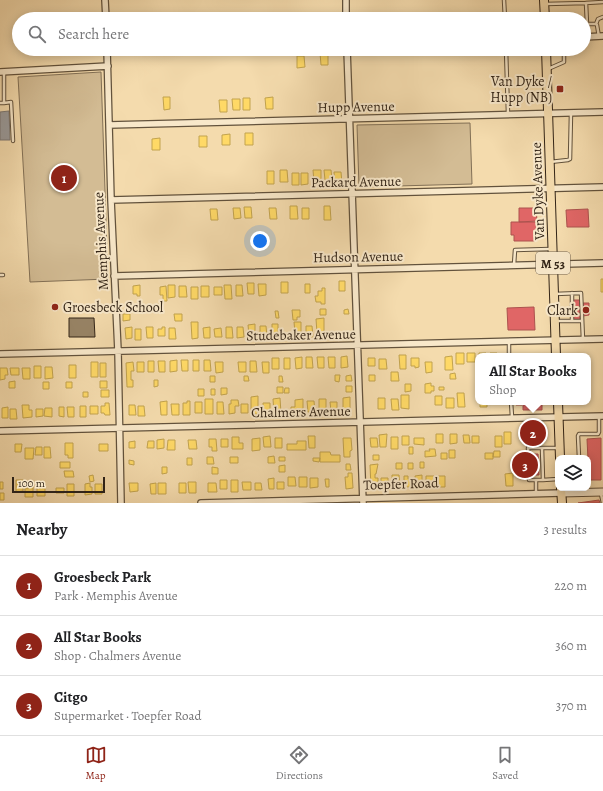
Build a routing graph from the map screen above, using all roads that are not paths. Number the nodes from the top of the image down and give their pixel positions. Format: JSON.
{"nodes":[{"id":1,"x":105,"y":0,"type":"edge"},
{"id":2,"x":346,"y":0,"type":"edge"},
{"id":3,"x":504,"y":0,"type":"edge"},
{"id":4,"x":544,"y":2,"type":"edge"},
{"id":5,"x":603,"y":2,"type":"edge"},
{"id":6,"x":586,"y":3,"type":"junction"},
{"id":7,"x":106,"y":12,"type":"edge"},
{"id":8,"x":346,"y":12,"type":"edge"},
{"id":9,"x":505,"y":12,"type":"edge"},
{"id":10,"x":545,"y":12,"type":"edge"},
{"id":11,"x":586,"y":12,"type":"edge"},
{"id":12,"x":603,"y":17,"type":"edge"},
{"id":13,"x":591,"y":24,"type":"edge"},
{"id":14,"x":596,"y":24,"type":"junction"},
{"id":15,"x":601,"y":37,"type":"edge"},
{"id":16,"x":107,"y":56,"type":"edge"},
{"id":17,"x":347,"y":56,"type":"edge"},
{"id":18,"x":506,"y":56,"type":"edge"},
{"id":19,"x":546,"y":56,"type":"edge"},
{"id":20,"x":564,"y":56,"type":"edge"},
{"id":21,"x":108,"y":66,"type":"junction"},
{"id":22,"x":546,"y":70,"type":"junction"},
{"id":23,"x":2,"y":72,"type":"edge"},
{"id":24,"x":0,"y":103,"type":"edge"},
{"id":25,"x":4,"y":103,"type":"junction"},
{"id":26,"x":603,"y":112,"type":"edge"},
{"id":27,"x":571,"y":113,"type":"junction"},
{"id":28,"x":548,"y":114,"type":"junction"},
{"id":29,"x":508,"y":115,"type":"junction"},
{"id":30,"x":350,"y":119,"type":"junction"},
{"id":31,"x":109,"y":125,"type":"junction"},
{"id":32,"x":13,"y":141,"type":"dead end"},
{"id":33,"x":550,"y":162,"type":"junction"},
{"id":34,"x":603,"y":187,"type":"edge"},
{"id":35,"x":551,"y":188,"type":"junction"},
{"id":36,"x":352,"y":194,"type":"junction"},
{"id":37,"x":110,"y":200,"type":"junction"},
{"id":38,"x":553,"y":249,"type":"junction"},
{"id":39,"x":603,"y":263,"type":"edge"},
{"id":40,"x":553,"y":265,"type":"junction"},
{"id":41,"x":514,"y":266,"type":"junction"},
{"id":42,"x":355,"y":269,"type":"junction"},
{"id":43,"x":114,"y":276,"type":"junction"},
{"id":44,"x":554,"y":294,"type":"junction"},
{"id":45,"x":572,"y":294,"type":"junction"},
{"id":46,"x":582,"y":320,"type":"junction"},
{"id":47,"x":555,"y":321,"type":"junction"},
{"id":48,"x":572,"y":321,"type":"junction"},
{"id":49,"x":603,"y":339,"type":"edge"},
{"id":50,"x":583,"y":340,"type":"junction"},
{"id":51,"x":556,"y":341,"type":"junction"},
{"id":52,"x":509,"y":342,"type":"junction"},
{"id":53,"x":358,"y":345,"type":"junction"},
{"id":54,"x":118,"y":351,"type":"junction"},
{"id":55,"x":510,"y":353,"type":"edge"},
{"id":56,"x":556,"y":353,"type":"edge"},
{"id":57,"x":0,"y":354,"type":"edge"},
{"id":58,"x":511,"y":405,"type":"edge"},
{"id":59,"x":558,"y":405,"type":"edge"},
{"id":60,"x":601,"y":416,"type":"edge"},
{"id":61,"x":558,"y":418,"type":"junction"},
{"id":62,"x":512,"y":419,"type":"junction"},
{"id":63,"x":361,"y":423,"type":"junction"},
{"id":64,"x":120,"y":428,"type":"junction"},
{"id":65,"x":0,"y":431,"type":"edge"},
{"id":66,"x":542,"y":448,"type":"junction"},
{"id":67,"x":559,"y":448,"type":"junction"},
{"id":68,"x":560,"y":455,"type":"edge"},
{"id":69,"x":578,"y":455,"type":"edge"},
{"id":70,"x":555,"y":479,"type":"edge"},
{"id":71,"x":536,"y":480,"type":"junction"},
{"id":72,"x":543,"y":480,"type":"junction"},
{"id":73,"x":561,"y":491,"type":"edge"},
{"id":74,"x":584,"y":491,"type":"edge"},
{"id":75,"x":602,"y":492,"type":"edge"},
{"id":76,"x":536,"y":494,"type":"junction"},
{"id":77,"x":363,"y":501,"type":"edge"},
{"id":78,"x":121,"y":503,"type":"edge"},
{"id":79,"x":201,"y":503,"type":"edge"},
{"id":80,"x":562,"y":503,"type":"edge"},
{"id":81,"x":602,"y":503,"type":"edge"}],
"edges":[{"from":1,"to":7,"type":"street"},
{"from":2,"to":8,"type":"street"},
{"from":3,"to":9,"type":"lane"},
{"from":4,"to":6,"type":"lane"},
{"from":4,"to":10,"type":"main road"},
{"from":5,"to":6,"type":"lane"},
{"from":6,"to":11,"type":"lane"},
{"from":12,"to":14,"type":"lane"},
{"from":13,"to":14,"type":"lane"},
{"from":14,"to":15,"type":"lane"},
{"from":16,"to":21,"type":"street","name":"Memphis Avenue"},
{"from":17,"to":30,"type":"street"},
{"from":18,"to":29,"type":"lane"},
{"from":19,"to":22,"type":"main road","name":"Van Dyke Avenue","number":"M 53"},
{"from":20,"to":22,"type":"lane"},
{"from":21,"to":23,"type":"street"},
{"from":21,"to":31,"type":"street","name":"Memphis Avenue"},
{"from":22,"to":28,"type":"main road","name":"Van Dyke Avenue","number":"M 53"},
{"from":23,"to":25,"type":"lane"},
{"from":24,"to":25,"type":"lane"},
{"from":25,"to":32,"type":"lane"},
{"from":26,"to":27,"type":"street","name":"Hupp Avenue"},
{"from":27,"to":28,"type":"street","name":"Hupp Avenue"},
{"from":27,"to":33,"type":"lane"},
{"from":28,"to":29,"type":"street","name":"Hupp Avenue"},
{"from":28,"to":33,"type":"main road","name":"Van Dyke Avenue","number":"M 53"},
{"from":29,"to":30,"type":"street","name":"Hupp Avenue"},
{"from":30,"to":31,"type":"street","name":"Hupp Avenue"},
{"from":30,"to":36,"type":"street"},
{"from":31,"to":37,"type":"street","name":"Memphis Avenue"},
{"from":33,"to":35,"type":"main road","name":"Van Dyke Avenue","number":"M 53"},
{"from":34,"to":35,"type":"street","name":"Packard Avenue"},
{"from":35,"to":36,"type":"street","name":"Packard Avenue"},
{"from":35,"to":38,"type":"main road","name":"Van Dyke Avenue","number":"M 53"},
{"from":36,"to":37,"type":"street","name":"Packard Avenue"},
{"from":36,"to":42,"type":"street"},
{"from":37,"to":43,"type":"street","name":"Memphis Avenue"},
{"from":38,"to":40,"type":"main road","name":"Van Dyke Avenue","number":"M 53"},
{"from":38,"to":41,"type":"lane"},
{"from":39,"to":40,"type":"street","name":"Hudson Avenue"},
{"from":40,"to":41,"type":"street","name":"Hudson Avenue"},
{"from":40,"to":44,"type":"main road","name":"Van Dyke Avenue","number":"M 53"},
{"from":41,"to":42,"type":"street","name":"Hudson Avenue"},
{"from":42,"to":43,"type":"street","name":"Hudson Avenue"},
{"from":42,"to":53,"type":"street"},
{"from":43,"to":54,"type":"street","name":"Memphis Avenue"},
{"from":44,"to":45,"type":"lane"},
{"from":44,"to":47,"type":"main road","name":"Van Dyke Avenue","number":"M 53"},
{"from":45,"to":46,"type":"lane"},
{"from":45,"to":48,"type":"lane"},
{"from":46,"to":48,"type":"lane"},
{"from":46,"to":50,"type":"lane"},
{"from":47,"to":48,"type":"lane"},
{"from":47,"to":51,"type":"main road","name":"Van Dyke Avenue","number":"M 53"},
{"from":49,"to":50,"type":"street","name":"Studebaker Avenue"},
{"from":50,"to":51,"type":"street","name":"Studebaker Avenue"},
{"from":51,"to":52,"type":"street","name":"Studebaker Avenue"},
{"from":51,"to":56,"type":"main road","name":"Van Dyke Avenue","number":"M 53"},
{"from":52,"to":53,"type":"street","name":"Studebaker Avenue"},
{"from":52,"to":55,"type":"lane"},
{"from":53,"to":54,"type":"street","name":"Studebaker Avenue"},
{"from":53,"to":63,"type":"street"},
{"from":54,"to":57,"type":"street","name":"Studebaker Avenue"},
{"from":54,"to":64,"type":"street","name":"Memphis Avenue"},
{"from":58,"to":62,"type":"lane"},
{"from":59,"to":61,"type":"main road"},
{"from":60,"to":61,"type":"street","name":"Chalmers Avenue"},
{"from":60,"to":69,"type":"lane"},
{"from":61,"to":62,"type":"street","name":"Chalmers Avenue"},
{"from":61,"to":67,"type":"main road"},
{"from":62,"to":63,"type":"street","name":"Chalmers Avenue"},
{"from":63,"to":64,"type":"street","name":"Chalmers Avenue"},
{"from":63,"to":77,"type":"street"},
{"from":64,"to":65,"type":"street","name":"Chalmers Avenue"},
{"from":64,"to":78,"type":"street","name":"Memphis Avenue"},
{"from":66,"to":67,"type":"lane"},
{"from":66,"to":71,"type":"lane"},
{"from":66,"to":72,"type":"lane"},
{"from":67,"to":68,"type":"main road"},
{"from":70,"to":72,"type":"lane"},
{"from":71,"to":72,"type":"lane"},
{"from":71,"to":76,"type":"lane"},
{"from":73,"to":76,"type":"street","name":"Toepfer Road"},
{"from":73,"to":80,"type":"main road"},
{"from":74,"to":75,"type":"street","name":"Toepfer Road"},
{"from":75,"to":81,"type":"lane"},
{"from":76,"to":77,"type":"street","name":"Toepfer Road"},
{"from":77,"to":79,"type":"street","name":"Toepfer Road"}]}
